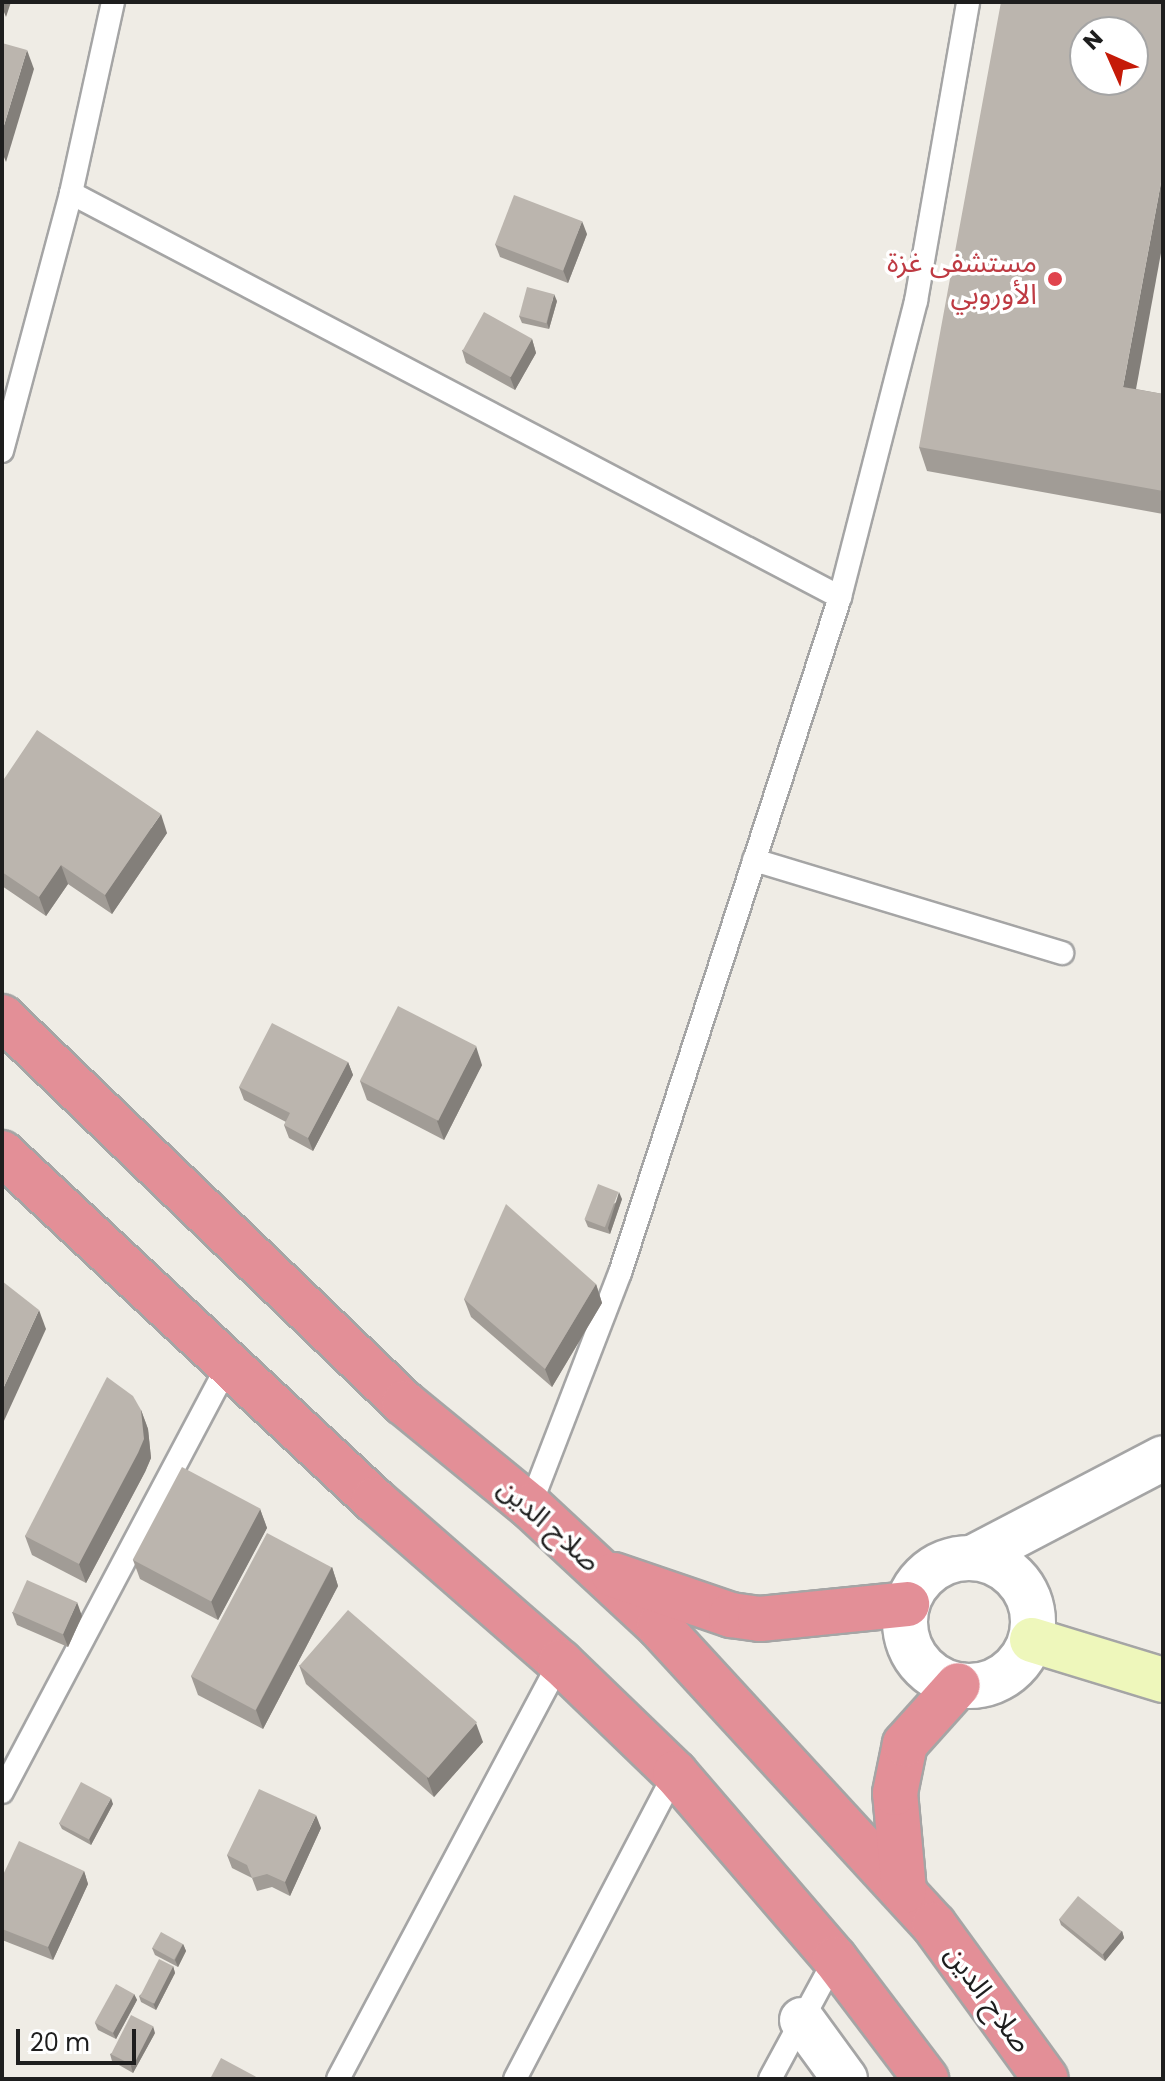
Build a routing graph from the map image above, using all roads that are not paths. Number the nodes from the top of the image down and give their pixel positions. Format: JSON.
{"nodes":[{"id":1,"x":113,"y":2,"type":"edge"},
{"id":2,"x":968,"y":2,"type":"edge"},
{"id":3,"x":71,"y":193,"type":"junction"},
{"id":4,"x":2,"y":451,"type":"edge"},
{"id":5,"x":840,"y":597,"type":"junction"},
{"id":6,"x":754,"y":860,"type":"junction"},
{"id":7,"x":1062,"y":953,"type":"dead end"},
{"id":8,"x":2,"y":1017,"type":"edge"},
{"id":9,"x":2,"y":1153,"type":"edge"},
{"id":10,"x":229,"y":1363,"type":"junction"},
{"id":11,"x":1163,"y":1458,"type":"edge"},
{"id":12,"x":530,"y":1506,"type":"junction"},
{"id":13,"x":974,"y":1557,"type":"junction"},
{"id":14,"x":600,"y":1570,"type":"junction"},
{"id":15,"x":907,"y":1604,"type":"junction"},
{"id":16,"x":1032,"y":1640,"type":"junction"},
{"id":17,"x":560,"y":1662,"type":"junction"},
{"id":18,"x":1163,"y":1680,"type":"edge"},
{"id":19,"x":958,"y":1685,"type":"junction"},
{"id":20,"x":675,"y":1773,"type":"junction"},
{"id":21,"x":2,"y":1792,"type":"edge"},
{"id":22,"x":904,"y":1891,"type":"junction"},
{"id":23,"x":835,"y":1959,"type":"junction"},
{"id":24,"x":802,"y":2020,"type":"junction"},
{"id":25,"x":338,"y":2079,"type":"edge"},
{"id":26,"x":515,"y":2079,"type":"edge"},
{"id":27,"x":770,"y":2079,"type":"edge"},
{"id":28,"x":845,"y":2079,"type":"edge"},
{"id":29,"x":926,"y":2079,"type":"edge"},
{"id":30,"x":1046,"y":2079,"type":"edge"}],
"edges":[{"from":1,"to":3,"type":"lane"},
{"from":2,"to":5,"type":"lane"},
{"from":3,"to":4,"type":"lane"},
{"from":3,"to":5,"type":"lane"},
{"from":5,"to":6,"type":"lane"},
{"from":6,"to":7,"type":"lane"},
{"from":6,"to":12,"type":"lane"},
{"from":8,"to":12,"type":"highway","name":"صلاح الدين"},
{"from":9,"to":10,"type":"highway"},
{"from":10,"to":17,"type":"highway"},
{"from":10,"to":21,"type":"lane"},
{"from":11,"to":13,"type":"street"},
{"from":12,"to":14,"type":"highway","name":"صلاح الدين"},
{"from":13,"to":15,"type":"street"},
{"from":13,"to":16,"type":"street"},
{"from":14,"to":15,"type":"highway"},
{"from":14,"to":22,"type":"highway","name":"صلاح الدين"},
{"from":15,"to":19,"type":"street"},
{"from":16,"to":18,"type":"street"},
{"from":16,"to":19,"type":"street"},
{"from":17,"to":20,"type":"highway"},
{"from":17,"to":25,"type":"lane"},
{"from":19,"to":22,"type":"highway"},
{"from":20,"to":23,"type":"highway"},
{"from":20,"to":26,"type":"lane"},
{"from":22,"to":30,"type":"highway","name":"صلاح الدين"},
{"from":23,"to":24,"type":"lane"},
{"from":23,"to":29,"type":"highway"},
{"from":24,"to":27,"type":"lane"},
{"from":24,"to":28,"type":"street"}]}
